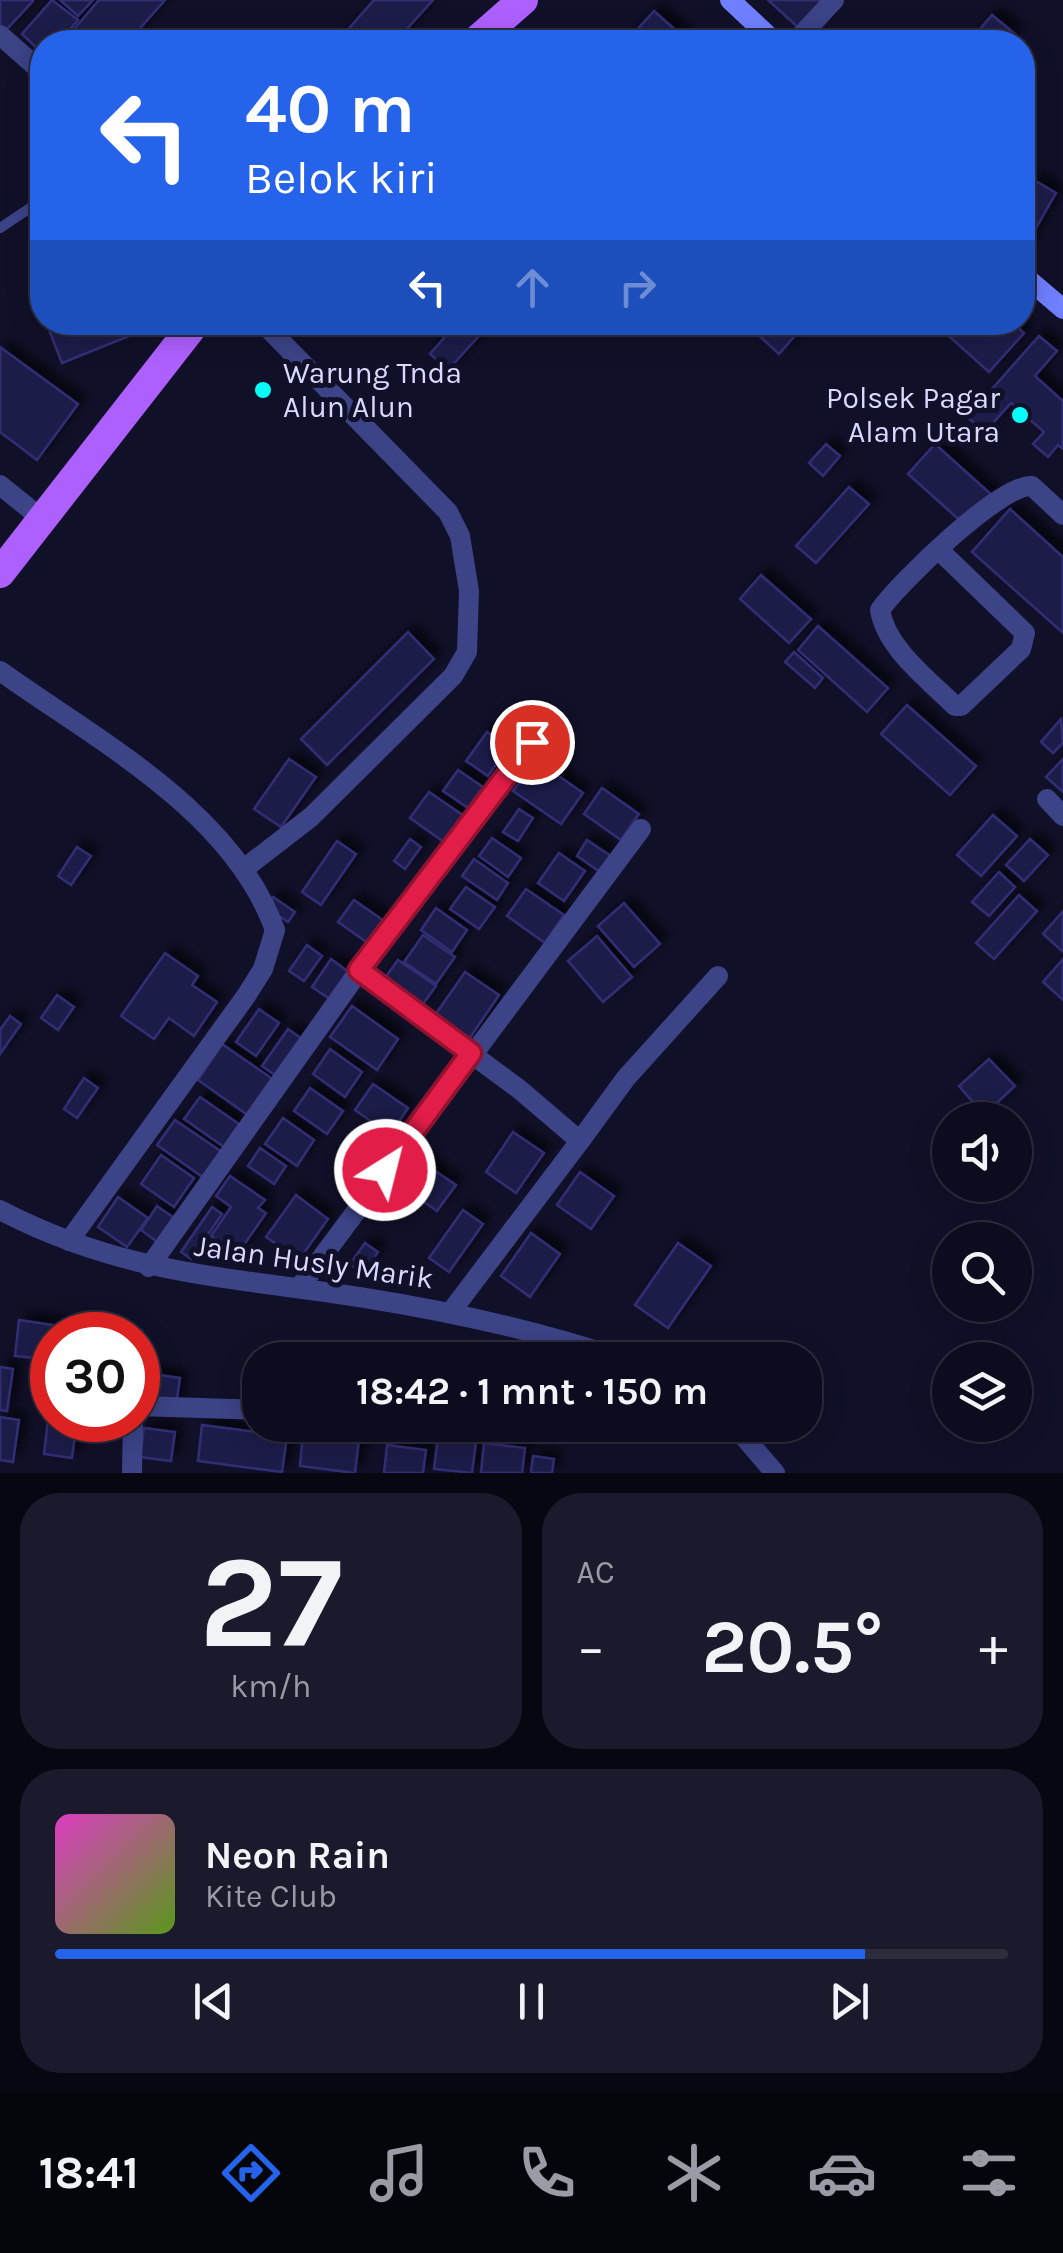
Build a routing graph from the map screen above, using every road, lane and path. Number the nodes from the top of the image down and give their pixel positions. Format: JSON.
{"nodes":[{"id":1,"x":730,"y":0,"type":"edge"},
{"id":2,"x":834,"y":0,"type":"edge"},
{"id":3,"x":507,"y":5,"type":"edge"},
{"id":4,"x":486,"y":30,"type":"edge"},
{"id":5,"x":762,"y":30,"type":"edge"},
{"id":6,"x":806,"y":30,"type":"edge"},
{"id":7,"x":0,"y":35,"type":"edge"},
{"id":8,"x":30,"y":61,"type":"edge"},
{"id":9,"x":30,"y":208,"type":"edge"},
{"id":10,"x":0,"y":228,"type":"edge"},
{"id":11,"x":1035,"y":285,"type":"edge"},
{"id":12,"x":1063,"y":309,"type":"edge"},
{"id":13,"x":186,"y":335,"type":"edge"},
{"id":14,"x":275,"y":335,"type":"edge"},
{"id":15,"x":0,"y":485,"type":"edge"},
{"id":16,"x":1063,"y":515,"type":"edge"},
{"id":17,"x":41,"y":518,"type":"junction"},
{"id":18,"x":939,"y":550,"type":"junction"},
{"id":19,"x":0,"y":573,"type":"edge"},
{"id":20,"x":0,"y":671,"type":"edge"},
{"id":21,"x":532,"y":742,"type":"dead end"},
{"id":22,"x":1048,"y":798,"type":"dead end"},
{"id":23,"x":1063,"y":816,"type":"edge"},
{"id":24,"x":641,"y":829,"type":"dead end"},
{"id":25,"x":245,"y":868,"type":"junction"},
{"id":26,"x":359,"y":970,"type":"junction"},
{"id":27,"x":718,"y":976,"type":"dead end"},
{"id":28,"x":471,"y":1053,"type":"junction"},
{"id":29,"x":580,"y":1141,"type":"junction"},
{"id":30,"x":0,"y":1210,"type":"edge"},
{"id":31,"x":69,"y":1241,"type":"junction"},
{"id":32,"x":149,"y":1268,"type":"junction"},
{"id":33,"x":299,"y":1288,"type":"junction"},
{"id":34,"x":450,"y":1313,"type":"junction"},
{"id":35,"x":558,"y":1342,"type":"edge"},
{"id":36,"x":160,"y":1407,"type":"edge"},
{"id":37,"x":242,"y":1409,"type":"edge"},
{"id":38,"x":133,"y":1442,"type":"edge"},
{"id":39,"x":749,"y":1442,"type":"edge"},
{"id":40,"x":132,"y":1473,"type":"edge"},
{"id":41,"x":775,"y":1473,"type":"edge"}],
"edges":[{"from":1,"to":5,"type":"street"},
{"from":2,"to":6,"type":"street"},
{"from":3,"to":4,"type":"main road"},
{"from":7,"to":8,"type":"street"},
{"from":9,"to":10,"type":"lane"},
{"from":11,"to":12,"type":"street"},
{"from":13,"to":17,"type":"main road"},
{"from":14,"to":25,"type":"street"},
{"from":15,"to":17,"type":"street"},
{"from":16,"to":18,"type":"street"},
{"from":17,"to":19,"type":"main road"},
{"from":18,"to":18,"type":"street"},
{"from":20,"to":25,"type":"street"},
{"from":21,"to":26,"type":"street"},
{"from":22,"to":23,"type":"street"},
{"from":24,"to":28,"type":"street"},
{"from":25,"to":31,"type":"street"},
{"from":26,"to":28,"type":"street"},
{"from":26,"to":32,"type":"street"},
{"from":27,"to":29,"type":"street"},
{"from":28,"to":29,"type":"street"},
{"from":28,"to":33,"type":"street"},
{"from":29,"to":34,"type":"street"},
{"from":30,"to":31,"type":"street","name":"Jalan Husly Marik"},
{"from":31,"to":32,"type":"street","name":"Jalan Husly Marik"},
{"from":32,"to":33,"type":"street","name":"Jalan Husly Marik"},
{"from":33,"to":34,"type":"street","name":"Jalan Husly Marik"},
{"from":34,"to":35,"type":"street","name":"Jalan Husly Marik"},
{"from":36,"to":37,"type":"street"},
{"from":38,"to":40,"type":"street"},
{"from":39,"to":41,"type":"street"}]}
